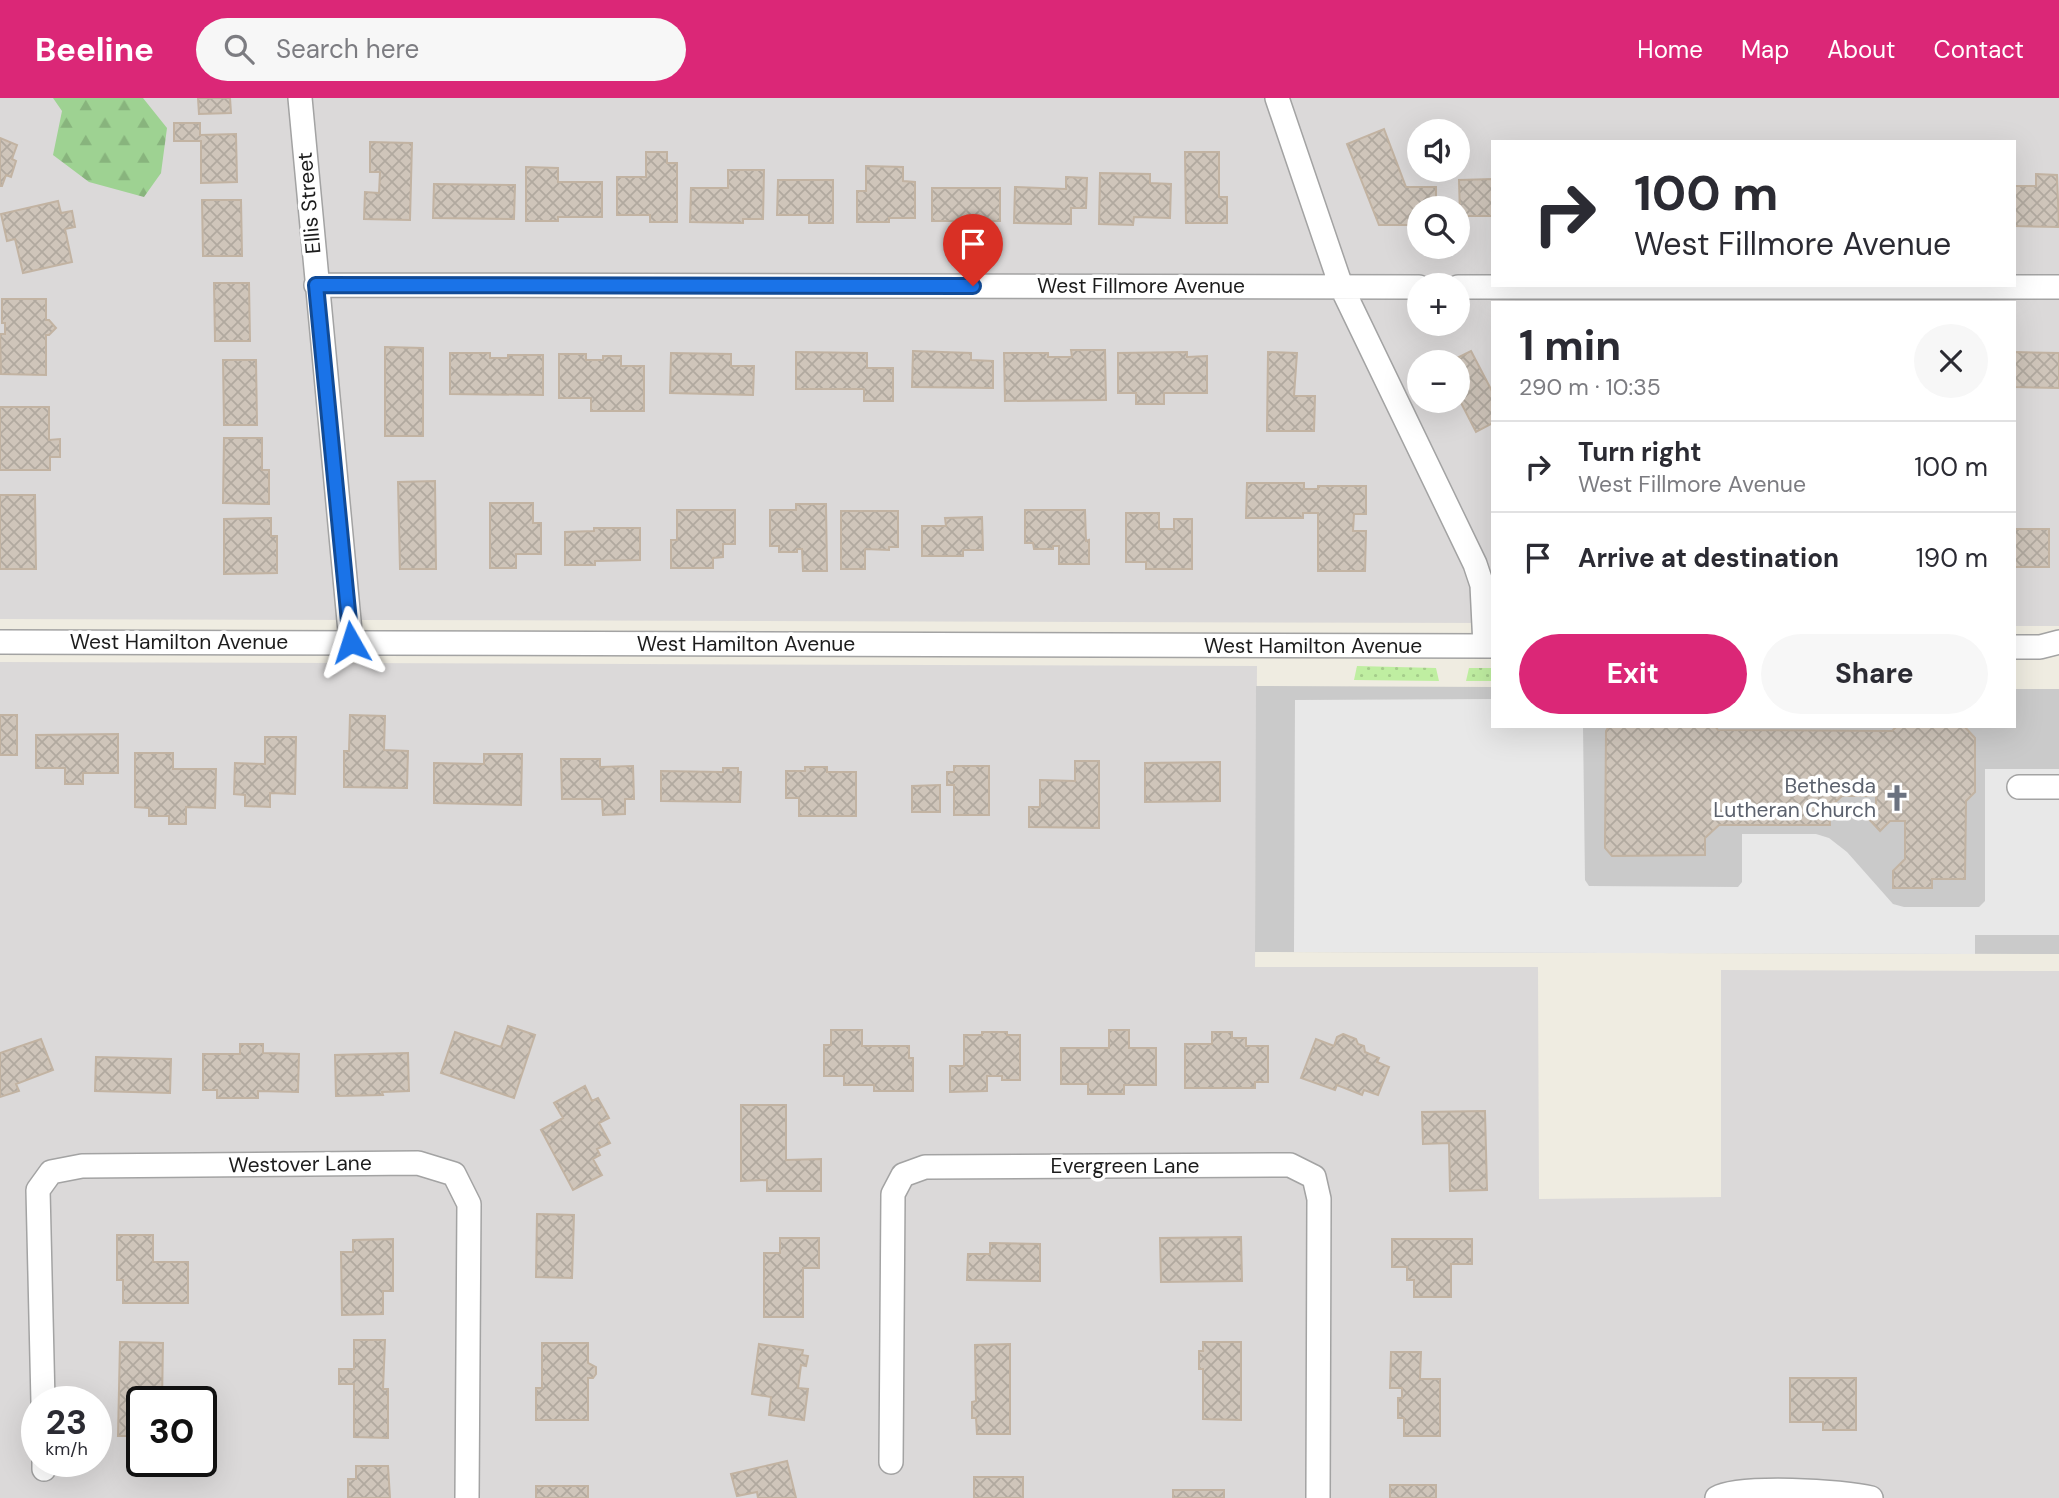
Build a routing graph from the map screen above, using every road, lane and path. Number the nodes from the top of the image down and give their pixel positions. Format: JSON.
{"nodes":[{"id":1,"x":300,"y":98,"type":"edge"},
{"id":2,"x":1277,"y":98,"type":"edge"},
{"id":3,"x":316,"y":285,"type":"junction"},
{"id":4,"x":1340,"y":286,"type":"junction"},
{"id":5,"x":1407,"y":286,"type":"edge"},
{"id":6,"x":1470,"y":287,"type":"edge"},
{"id":7,"x":2059,"y":287,"type":"edge"},
{"id":8,"x":0,"y":642,"type":"edge"},
{"id":9,"x":351,"y":642,"type":"junction"},
{"id":10,"x":1489,"y":646,"type":"edge"},
{"id":11,"x":2016,"y":647,"type":"edge"},
{"id":12,"x":2053,"y":648,"type":"edge"},
{"id":13,"x":2019,"y":787,"type":"dead end"},
{"id":14,"x":2059,"y":787,"type":"edge"},
{"id":15,"x":43,"y":1386,"type":"edge"},
{"id":16,"x":891,"y":1462,"type":"dead end"},
{"id":17,"x":467,"y":1498,"type":"edge"},
{"id":18,"x":1318,"y":1498,"type":"edge"},
{"id":19,"x":1717,"y":1498,"type":"edge"},
{"id":20,"x":1871,"y":1498,"type":"edge"}],
"edges":[{"from":1,"to":3,"type":"street","name":"Ellis Street"},
{"from":2,"to":4,"type":"street"},
{"from":3,"to":4,"type":"street","name":"West Fillmore Avenue"},
{"from":3,"to":9,"type":"street","name":"Ellis Street"},
{"from":4,"to":5,"type":"street","name":"West Fillmore Avenue"},
{"from":4,"to":10,"type":"street"},
{"from":6,"to":7,"type":"street"},
{"from":8,"to":9,"type":"street","name":"West Hamilton Avenue"},
{"from":9,"to":10,"type":"street","name":"West Hamilton Avenue"},
{"from":11,"to":12,"type":"street"},
{"from":13,"to":14,"type":"street"},
{"from":15,"to":17,"type":"street","name":"Westover Lane"},
{"from":16,"to":18,"type":"street","name":"Evergreen Lane"},
{"from":19,"to":20,"type":"street"}]}
